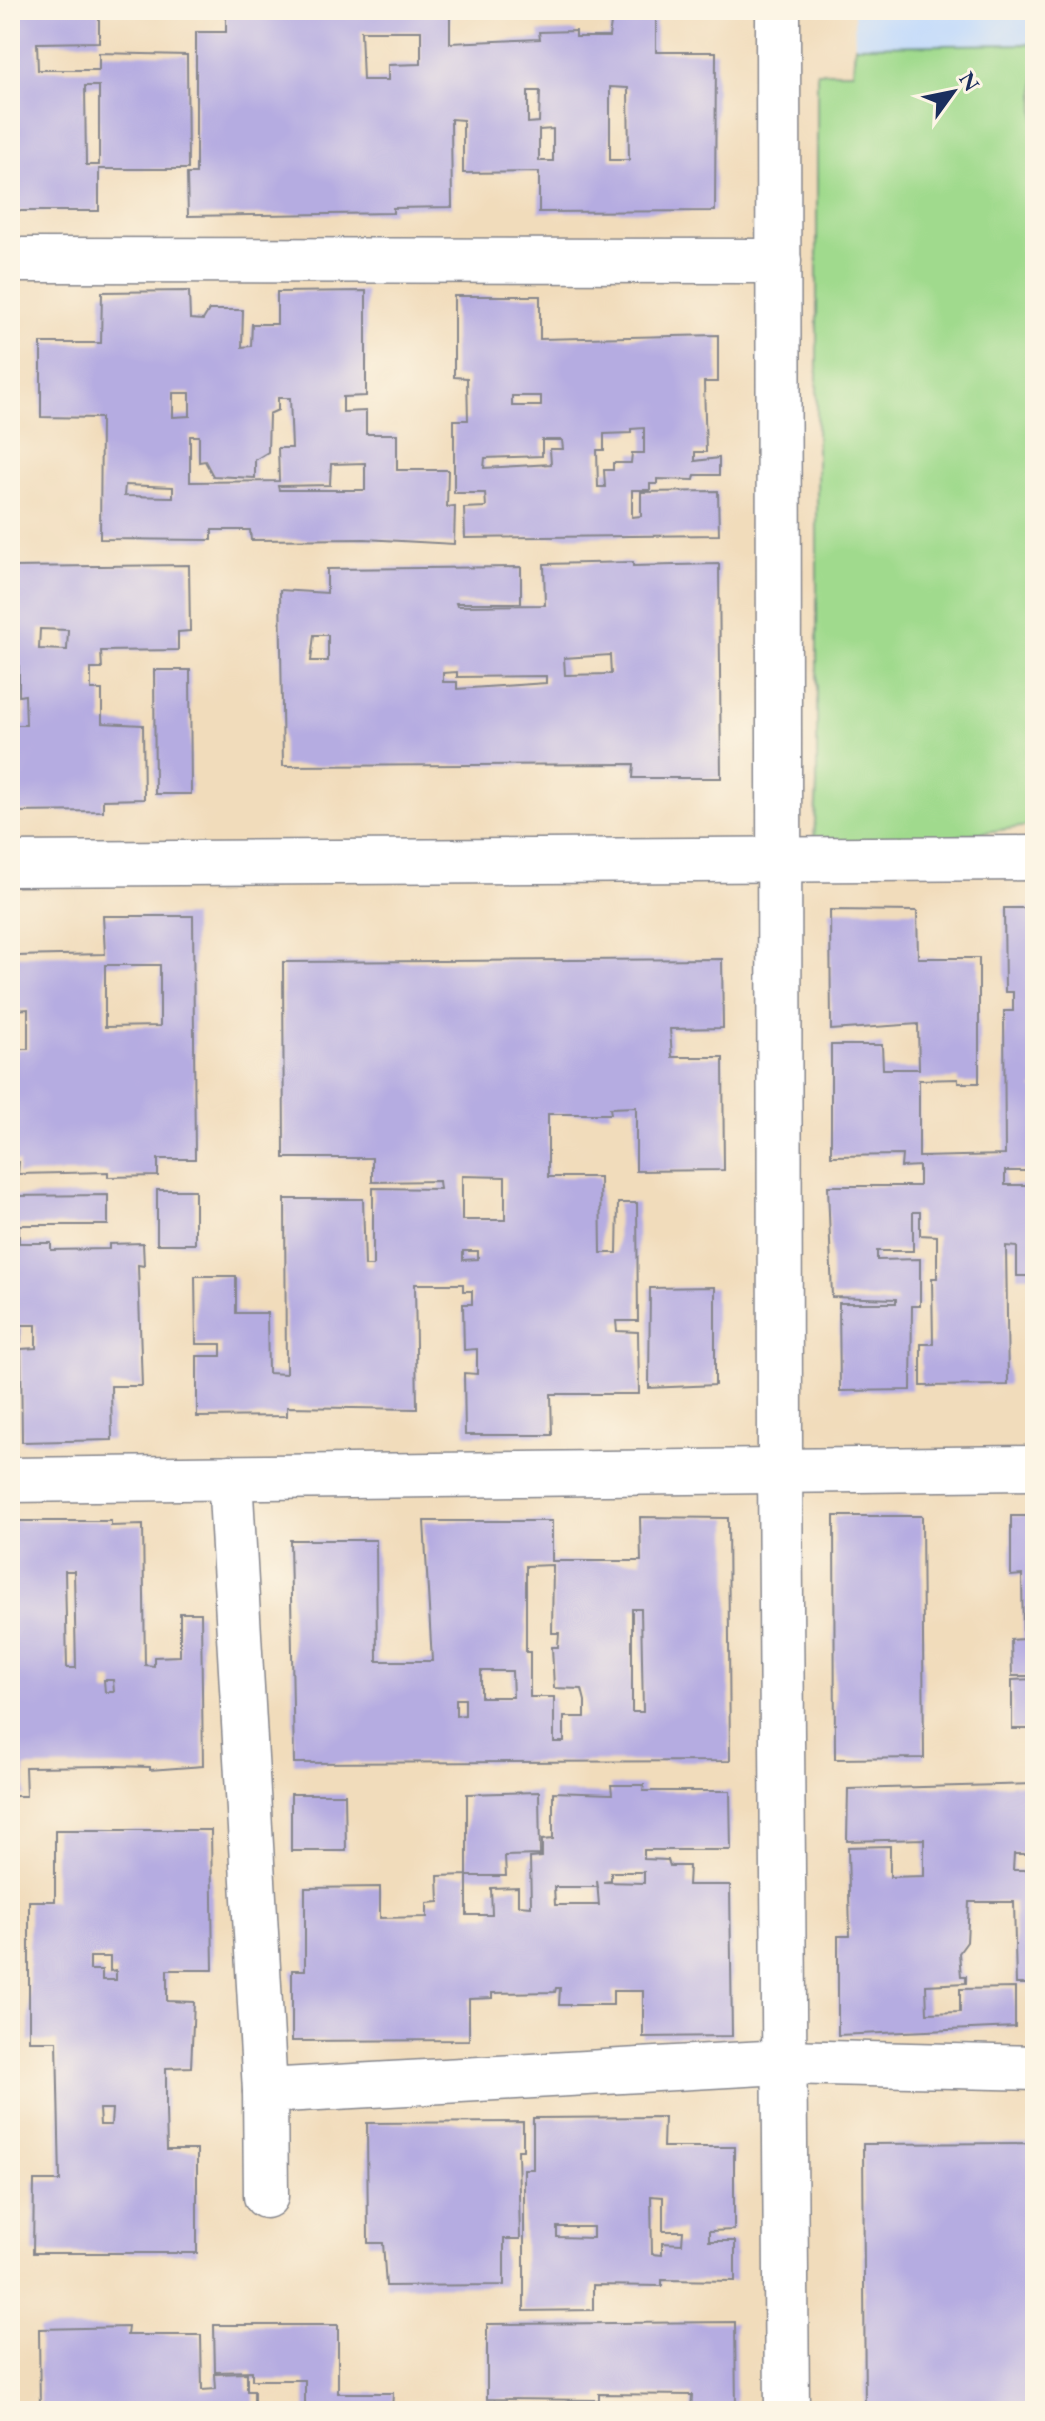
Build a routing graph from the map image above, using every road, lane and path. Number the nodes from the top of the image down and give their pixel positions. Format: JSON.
{"nodes":[{"id":1,"x":778,"y":10,"type":"edge"},
{"id":2,"x":10,"y":260,"type":"edge"},
{"id":3,"x":779,"y":261,"type":"junction"},
{"id":4,"x":782,"y":857,"type":"junction"},
{"id":5,"x":1035,"y":858,"type":"edge"},
{"id":6,"x":10,"y":864,"type":"edge"},
{"id":7,"x":1035,"y":1468,"type":"edge"},
{"id":8,"x":780,"y":1469,"type":"junction"},
{"id":9,"x":230,"y":1477,"type":"junction"},
{"id":10,"x":10,"y":1480,"type":"edge"},
{"id":11,"x":783,"y":2062,"type":"junction"},
{"id":12,"x":1035,"y":2068,"type":"edge"},
{"id":13,"x":265,"y":2091,"type":"junction"},
{"id":14,"x":266,"y":2196,"type":"dead end"},
{"id":15,"x":787,"y":2411,"type":"edge"}],
"edges":[{"from":1,"to":3,"type":"street"},
{"from":2,"to":3,"type":"street"},
{"from":3,"to":4,"type":"street"},
{"from":4,"to":5,"type":"street"},
{"from":4,"to":6,"type":"street"},
{"from":4,"to":8,"type":"street"},
{"from":7,"to":8,"type":"street"},
{"from":8,"to":9,"type":"street"},
{"from":8,"to":11,"type":"street"},
{"from":9,"to":10,"type":"street"},
{"from":9,"to":13,"type":"street"},
{"from":11,"to":12,"type":"street"},
{"from":11,"to":13,"type":"street"},
{"from":11,"to":15,"type":"street"},
{"from":13,"to":14,"type":"street"}]}
